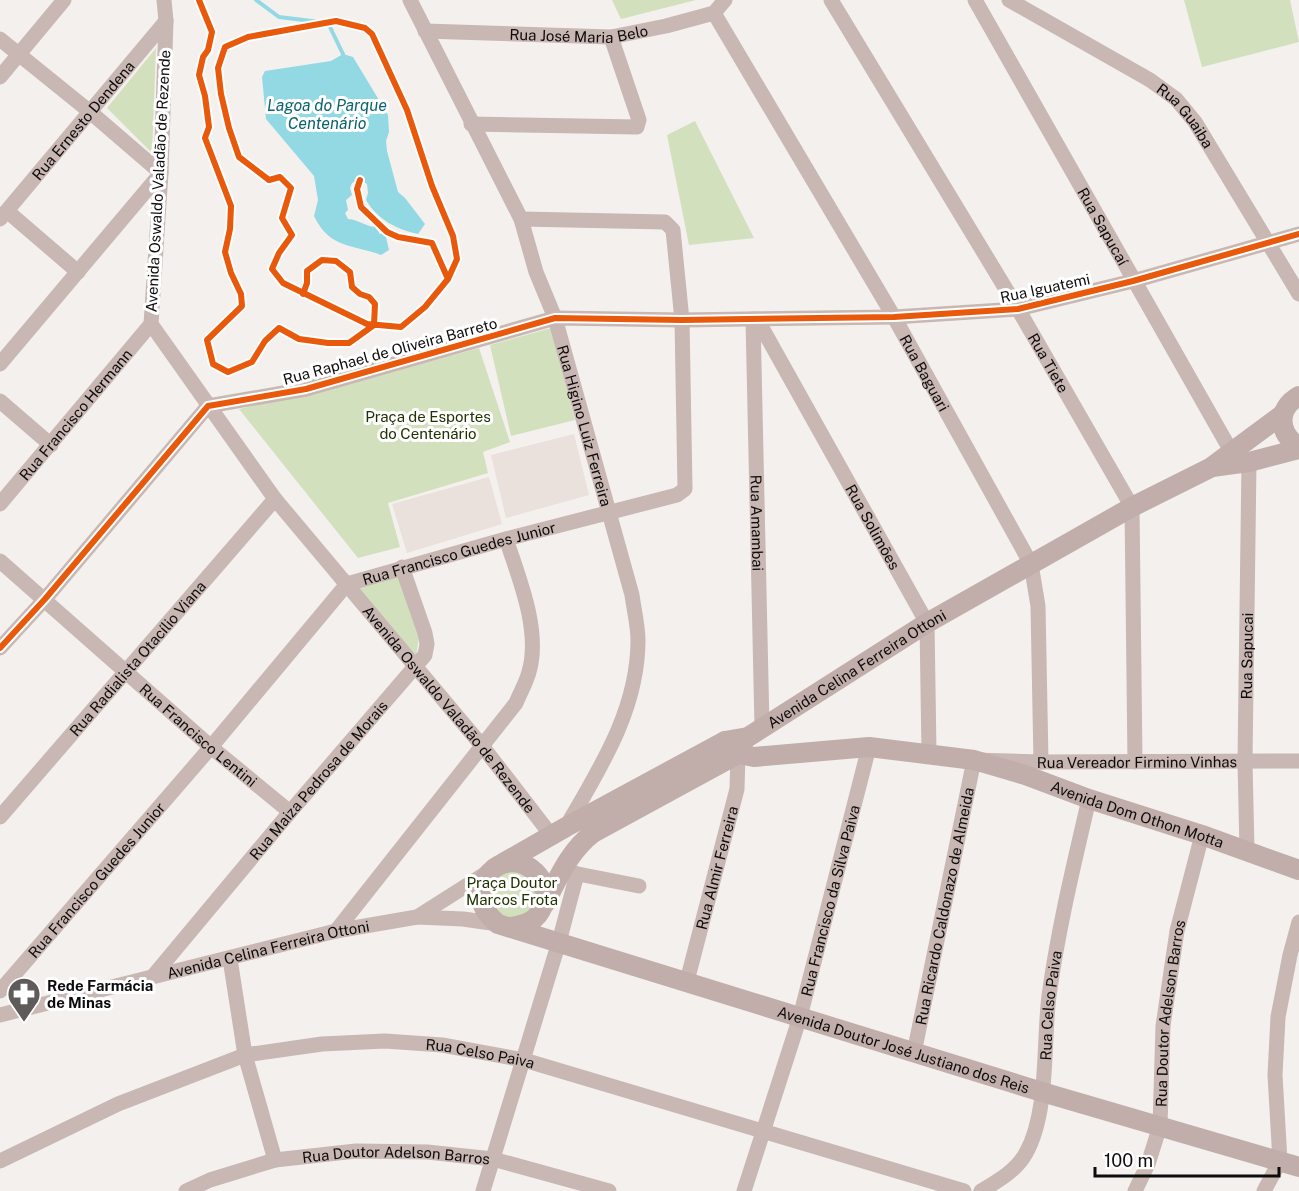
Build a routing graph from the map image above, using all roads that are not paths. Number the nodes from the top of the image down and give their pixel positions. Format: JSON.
{"nodes":[{"id":1,"x":64,"y":0,"type":"edge"},
{"id":2,"x":164,"y":0,"type":"edge"},
{"id":3,"x":410,"y":0,"type":"edge"},
{"id":4,"x":725,"y":0,"type":"edge"},
{"id":5,"x":831,"y":0,"type":"edge"},
{"id":6,"x":975,"y":0,"type":"edge"},
{"id":7,"x":1009,"y":0,"type":"edge"},
{"id":8,"x":714,"y":13,"type":"junction"},
{"id":9,"x":166,"y":21,"type":"junction"},
{"id":10,"x":425,"y":31,"type":"junction"},
{"id":11,"x":611,"y":37,"type":"junction"},
{"id":12,"x":0,"y":39,"type":"edge"},
{"id":13,"x":19,"y":55,"type":"junction"},
{"id":14,"x":0,"y":77,"type":"edge"},
{"id":15,"x":89,"y":111,"type":"junction"},
{"id":16,"x":471,"y":124,"type":"junction"},
{"id":17,"x":161,"y":173,"type":"junction"},
{"id":18,"x":4,"y":215,"type":"edge"},
{"id":19,"x":521,"y":219,"type":"junction"},
{"id":20,"x":1299,"y":234,"type":"edge"},
{"id":21,"x":1269,"y":243,"type":"junction"},
{"id":22,"x":78,"y":272,"type":"junction"},
{"id":23,"x":1133,"y":281,"type":"junction"},
{"id":24,"x":1299,"y":294,"type":"edge"},
{"id":25,"x":1018,"y":309,"type":"junction"},
{"id":26,"x":894,"y":317,"type":"junction"},
{"id":27,"x":555,"y":318,"type":"junction"},
{"id":28,"x":755,"y":319,"type":"junction"},
{"id":29,"x":682,"y":320,"type":"junction"},
{"id":30,"x":151,"y":324,"type":"junction"},
{"id":31,"x":0,"y":364,"type":"edge"},
{"id":32,"x":1299,"y":396,"type":"edge"},
{"id":33,"x":0,"y":401,"type":"edge"},
{"id":34,"x":208,"y":406,"type":"junction"},
{"id":35,"x":1283,"y":414,"type":"junction"},
{"id":36,"x":51,"y":445,"type":"junction"},
{"id":37,"x":1299,"y":448,"type":"edge"},
{"id":38,"x":1231,"y":451,"type":"junction"},
{"id":39,"x":1249,"y":462,"type":"junction"},
{"id":40,"x":1209,"y":468,"type":"junction"},
{"id":41,"x":275,"y":499,"type":"junction"},
{"id":42,"x":0,"y":504,"type":"edge"},
{"id":43,"x":1132,"y":507,"type":"junction"},
{"id":44,"x":609,"y":512,"type":"junction"},
{"id":45,"x":506,"y":539,"type":"junction"},
{"id":46,"x":0,"y":561,"type":"edge"},
{"id":47,"x":1031,"y":564,"type":"junction"},
{"id":48,"x":402,"y":567,"type":"junction"},
{"id":49,"x":347,"y":584,"type":"junction"},
{"id":50,"x":45,"y":599,"type":"junction"},
{"id":51,"x":927,"y":623,"type":"junction"},
{"id":52,"x":0,"y":648,"type":"edge"},
{"id":53,"x":416,"y":667,"type":"junction"},
{"id":54,"x":125,"y":671,"type":"junction"},
{"id":55,"x":755,"y":732,"type":"junction"},
{"id":56,"x":211,"y":747,"type":"junction"},
{"id":57,"x":483,"y":747,"type":"junction"},
{"id":58,"x":732,"y":747,"type":"junction"},
{"id":59,"x":869,"y":747,"type":"junction"},
{"id":60,"x":929,"y":753,"type":"junction"},
{"id":61,"x":974,"y":760,"type":"junction"},
{"id":62,"x":1245,"y":761,"type":"junction"},
{"id":63,"x":1299,"y":761,"type":"edge"},
{"id":64,"x":1041,"y":762,"type":"junction"},
{"id":65,"x":1135,"y":762,"type":"junction"},
{"id":66,"x":1089,"y":799,"type":"junction"},
{"id":67,"x":290,"y":812,"type":"junction"},
{"id":68,"x":0,"y":817,"type":"edge"},
{"id":69,"x":559,"y":831,"type":"junction"},
{"id":70,"x":1202,"y":835,"type":"junction"},
{"id":71,"x":1247,"y":851,"type":"junction"},
{"id":72,"x":497,"y":867,"type":"junction"},
{"id":73,"x":1299,"y":870,"type":"edge"},
{"id":74,"x":569,"y":872,"type":"junction"},
{"id":75,"x":639,"y":886,"type":"dead end"},
{"id":76,"x":543,"y":908,"type":"junction"},
{"id":77,"x":417,"y":916,"type":"junction"},
{"id":78,"x":1299,"y":922,"type":"edge"},
{"id":79,"x":504,"y":926,"type":"junction"},
{"id":80,"x":336,"y":931,"type":"junction"},
{"id":81,"x":559,"y":942,"type":"junction"},
{"id":82,"x":230,"y":959,"type":"junction"},
{"id":83,"x":154,"y":975,"type":"junction"},
{"id":84,"x":687,"y":981,"type":"junction"},
{"id":85,"x":0,"y":991,"type":"edge"},
{"id":86,"x":0,"y":1015,"type":"edge"},
{"id":87,"x":800,"y":1017,"type":"junction"},
{"id":88,"x":914,"y":1053,"type":"junction"},
{"id":89,"x":245,"y":1055,"type":"junction"},
{"id":90,"x":524,"y":1060,"type":"junction"},
{"id":91,"x":1042,"y":1092,"type":"junction"},
{"id":92,"x":1160,"y":1126,"type":"junction"},
{"id":93,"x":763,"y":1130,"type":"junction"},
{"id":94,"x":493,"y":1159,"type":"junction"},
{"id":95,"x":275,"y":1160,"type":"junction"},
{"id":96,"x":0,"y":1161,"type":"edge"},
{"id":97,"x":1290,"y":1164,"type":"edge"},
{"id":98,"x":960,"y":1190,"type":"edge"},
{"id":99,"x":186,"y":1191,"type":"edge"},
{"id":100,"x":483,"y":1191,"type":"edge"},
{"id":101,"x":609,"y":1191,"type":"edge"},
{"id":102,"x":744,"y":1191,"type":"edge"},
{"id":103,"x":981,"y":1191,"type":"edge"},
{"id":104,"x":1134,"y":1191,"type":"edge"},
{"id":105,"x":1264,"y":1191,"type":"edge"}],
"edges":[{"from":1,"to":13,"type":"street"},
{"from":2,"to":9,"type":"street","name":"Avenida Oswaldo Valadão de Rezende"},
{"from":3,"to":10,"type":"street","name":"Rua Higino Luiz Ferreira"},
{"from":4,"to":8,"type":"street"},
{"from":5,"to":25,"type":"street","name":"Rua Tiete"},
{"from":6,"to":23,"type":"street","name":"Rua Sapucaí"},
{"from":7,"to":21,"type":"street","name":"Rua Guaiba"},
{"from":8,"to":11,"type":"street","name":"Rua José Maria Belo"},
{"from":8,"to":26,"type":"street","name":"Rua Baguari"},
{"from":9,"to":15,"type":"street","name":"Rua Ernesto Dendena"},
{"from":9,"to":17,"type":"street","name":"Avenida Oswaldo Valadão de Rezende"},
{"from":10,"to":11,"type":"street","name":"Rua José Maria Belo"},
{"from":10,"to":16,"type":"street","name":"Rua Higino Luiz Ferreira"},
{"from":11,"to":16,"type":"street"},
{"from":12,"to":13,"type":"street"},
{"from":13,"to":14,"type":"street"},
{"from":13,"to":15,"type":"street"},
{"from":15,"to":17,"type":"street"},
{"from":15,"to":18,"type":"street","name":"Rua Ernesto Dendena"},
{"from":16,"to":19,"type":"street","name":"Rua Higino Luiz Ferreira"},
{"from":17,"to":22,"type":"street"},
{"from":17,"to":30,"type":"street","name":"Avenida Oswaldo Valadão de Rezende"},
{"from":18,"to":22,"type":"street"},
{"from":19,"to":27,"type":"street","name":"Rua Higino Luiz Ferreira"},
{"from":19,"to":29,"type":"street","name":"Rua Francisco Guedes Junior"},
{"from":20,"to":21,"type":"street","name":"Rua Iguatemi"},
{"from":21,"to":23,"type":"street","name":"Rua Iguatemi"},
{"from":21,"to":24,"type":"street","name":"Rua Guaiba"},
{"from":22,"to":31,"type":"street"},
{"from":23,"to":25,"type":"street","name":"Rua Iguatemi"},
{"from":23,"to":38,"type":"street","name":"Rua Sapucaí"},
{"from":25,"to":26,"type":"street","name":"Rua Iguatemi"},
{"from":25,"to":43,"type":"street","name":"Rua Tiete"},
{"from":26,"to":28,"type":"street","name":"Rua Iguatemi"},
{"from":26,"to":47,"type":"street","name":"Rua Baguari"},
{"from":27,"to":29,"type":"street","name":"Rua Raphael de Oliveira Barreto"},
{"from":27,"to":34,"type":"street","name":"Rua Raphael de Oliveira Barreto"},
{"from":27,"to":44,"type":"street","name":"Rua Higino Luiz Ferreira"},
{"from":28,"to":29,"type":"street","name":"Rua Raphael de Oliveira Barreto"},
{"from":28,"to":51,"type":"street","name":"Rua Solimões"},
{"from":28,"to":55,"type":"street","name":"Rua Amambai"},
{"from":29,"to":44,"type":"street","name":"Rua Francisco Guedes Junior"},
{"from":30,"to":34,"type":"street","name":"Avenida Oswaldo Valadão de Rezende"},
{"from":30,"to":36,"type":"street","name":"Rua Francisco Hermann"},
{"from":32,"to":35,"type":"main road","name":"Avenida Celina Ferreira Ottoni"},
{"from":33,"to":36,"type":"street"},
{"from":34,"to":41,"type":"street","name":"Avenida Oswaldo Valadão de Rezende"},
{"from":34,"to":50,"type":"street"},
{"from":35,"to":37,"type":"main road","name":"Avenida Celina Ferreira Ottoni"},
{"from":35,"to":38,"type":"main road","name":"Avenida Celina Ferreira Ottoni"},
{"from":36,"to":42,"type":"street","name":"Rua Francisco Hermann"},
{"from":37,"to":39,"type":"main road","name":"Avenida Celina Ferreira Ottoni"},
{"from":38,"to":40,"type":"main road","name":"Avenida Celina Ferreira Ottoni"},
{"from":39,"to":40,"type":"main road","name":"Avenida Celina Ferreira Ottoni"},
{"from":39,"to":62,"type":"street","name":"Rua Sapucai"},
{"from":40,"to":43,"type":"main road","name":"Avenida Celina Ferreira Ottoni"},
{"from":41,"to":49,"type":"street","name":"Avenida Oswaldo Valadão de Rezende"},
{"from":41,"to":54,"type":"street","name":"Rua Radialista Otacílio Viana"},
{"from":43,"to":47,"type":"main road","name":"Avenida Celina Ferreira Ottoni"},
{"from":43,"to":65,"type":"street","name":"Rua Tiete"},
{"from":44,"to":45,"type":"street","name":"Rua Francisco Guedes Junior"},
{"from":44,"to":69,"type":"street","name":"Rua Higino Luiz Ferreira"},
{"from":45,"to":48,"type":"street","name":"Rua Francisco Guedes Junior"},
{"from":45,"to":57,"type":"street"},
{"from":46,"to":50,"type":"street","name":"Rua Francisco Lentini"},
{"from":47,"to":51,"type":"main road","name":"Avenida Celina Ferreira Ottoni"},
{"from":47,"to":64,"type":"street","name":"Rua Baguari"},
{"from":48,"to":49,"type":"street","name":"Rua Francisco Guedes Junior"},
{"from":48,"to":53,"type":"street","name":"Rua Maiza Pedrosa de Morais"},
{"from":49,"to":53,"type":"street","name":"Avenida Oswaldo Valadão de Rezende"},
{"from":49,"to":56,"type":"street","name":"Rua Francisco Guedes Junior"},
{"from":50,"to":52,"type":"street"},
{"from":50,"to":54,"type":"street","name":"Rua Francisco Lentini"},
{"from":51,"to":55,"type":"main road","name":"Avenida Celina Ferreira Ottoni"},
{"from":51,"to":60,"type":"street","name":"Rua Solimões"},
{"from":53,"to":57,"type":"street","name":"Avenida Oswaldo Valadão de Rezende"},
{"from":53,"to":67,"type":"street","name":"Rua Maiza Pedrosa de Morais"},
{"from":54,"to":56,"type":"street","name":"Rua Francisco Lentini"},
{"from":54,"to":68,"type":"street","name":"Rua Radialista Otacílio Viana"},
{"from":55,"to":58,"type":"main road","name":"Avenida Celina Ferreira Ottoni"},
{"from":56,"to":67,"type":"street","name":"Rua Francisco Lentini"},
{"from":56,"to":85,"type":"street","name":"Rua Francisco Guedes Junior"},
{"from":57,"to":69,"type":"street","name":"Avenida Oswaldo Valadão de Rezende"},
{"from":57,"to":80,"type":"street"},
{"from":58,"to":59,"type":"main road","name":"Avenida Dom Othon Motta"},
{"from":58,"to":69,"type":"main road","name":"Avenida Celina Ferreira Ottoni"},
{"from":58,"to":74,"type":"main road"},
{"from":58,"to":84,"type":"street","name":"Rua Almir Ferreira"},
{"from":59,"to":60,"type":"main road","name":"Avenida Dom Othon Motta"},
{"from":59,"to":87,"type":"street","name":"Rua Francisco da Silva Paiva"},
{"from":60,"to":61,"type":"main road","name":"Avenida Dom Othon Motta"},
{"from":61,"to":64,"type":"street","name":"Rua Vereador Firmino Vinhas"},
{"from":61,"to":66,"type":"main road","name":"Avenida Dom Othon Motta"},
{"from":61,"to":88,"type":"street","name":"Rua Ricardo Caldonazo de Almeida"},
{"from":62,"to":63,"type":"street","name":"Rua Vereador Firmino Vinhas"},
{"from":62,"to":65,"type":"street","name":"Rua Vereador Firmino Vinhas"},
{"from":62,"to":71,"type":"street","name":"Rua Sapucai"},
{"from":64,"to":65,"type":"street","name":"Rua Vereador Firmino Vinhas"},
{"from":66,"to":70,"type":"main road","name":"Avenida Dom Othon Motta"},
{"from":66,"to":91,"type":"street","name":"Rua Celso Paiva"},
{"from":67,"to":83,"type":"street","name":"Rua Maiza Pedrosa de Morais"},
{"from":69,"to":72,"type":"main road","name":"Avenida Celina Ferreira Ottoni"},
{"from":70,"to":71,"type":"main road","name":"Avenida Dom Othon Motta"},
{"from":70,"to":92,"type":"street","name":"Rua Doutor Adelson Barros"},
{"from":71,"to":73,"type":"main road","name":"Avenida Dom Othon Motta"},
{"from":72,"to":76,"type":"main road"},
{"from":72,"to":77,"type":"street","name":"Avenida Celina Ferreira Ottoni"},
{"from":72,"to":79,"type":"main road"},
{"from":74,"to":75,"type":"street"},
{"from":74,"to":76,"type":"main road"},
{"from":74,"to":81,"type":"street"},
{"from":76,"to":79,"type":"main road"},
{"from":77,"to":79,"type":"street","name":"Avenida Doutor José Justiano dos Reis"},
{"from":77,"to":80,"type":"street","name":"Avenida Celina Ferreira Ottoni"},
{"from":78,"to":97,"type":"street"},
{"from":79,"to":81,"type":"main road","name":"Avenida Doutor José Justiano dos Reis"},
{"from":80,"to":82,"type":"street","name":"Avenida Celina Ferreira Ottoni"},
{"from":81,"to":84,"type":"main road","name":"Avenida Doutor José Justiano dos Reis"},
{"from":81,"to":90,"type":"street"},
{"from":82,"to":83,"type":"street","name":"Avenida Celina Ferreira Ottoni"},
{"from":82,"to":89,"type":"street"},
{"from":83,"to":86,"type":"street","name":"Avenida Celina Ferreira Ottoni"},
{"from":84,"to":87,"type":"main road","name":"Avenida Doutor José Justiano dos Reis"},
{"from":87,"to":88,"type":"main road","name":"Avenida Doutor José Justiano dos Reis"},
{"from":87,"to":93,"type":"street","name":"Rua Francisco da Silva Paiva"},
{"from":88,"to":91,"type":"main road","name":"Avenida Doutor José Justiano dos Reis"},
{"from":89,"to":90,"type":"street","name":"Rua Celso Paiva"},
{"from":89,"to":95,"type":"street"},
{"from":89,"to":96,"type":"street","name":"Rua Celso Paiva"},
{"from":90,"to":93,"type":"street","name":"Rua Celso Paiva"},
{"from":90,"to":94,"type":"street"},
{"from":91,"to":92,"type":"main road","name":"Avenida Doutor José Justiano dos Reis"},
{"from":91,"to":103,"type":"street","name":"Rua Celso Paiva"},
{"from":92,"to":97,"type":"main road","name":"Avenida Doutor José Justiano dos Reis"},
{"from":92,"to":104,"type":"street","name":"Rua Doutor Adelson Barros"},
{"from":93,"to":98,"type":"street","name":"Rua Celso Paiva"},
{"from":93,"to":102,"type":"street","name":"Rua Francisco da Silva Paiva"},
{"from":94,"to":95,"type":"street","name":"Rua Doutor Adelson Barros"},
{"from":94,"to":100,"type":"street"},
{"from":94,"to":101,"type":"street","name":"Rua Doutor Adelson Barros"},
{"from":95,"to":99,"type":"street","name":"Rua Doutor Adelson Barros"},
{"from":97,"to":105,"type":"street"}]}
